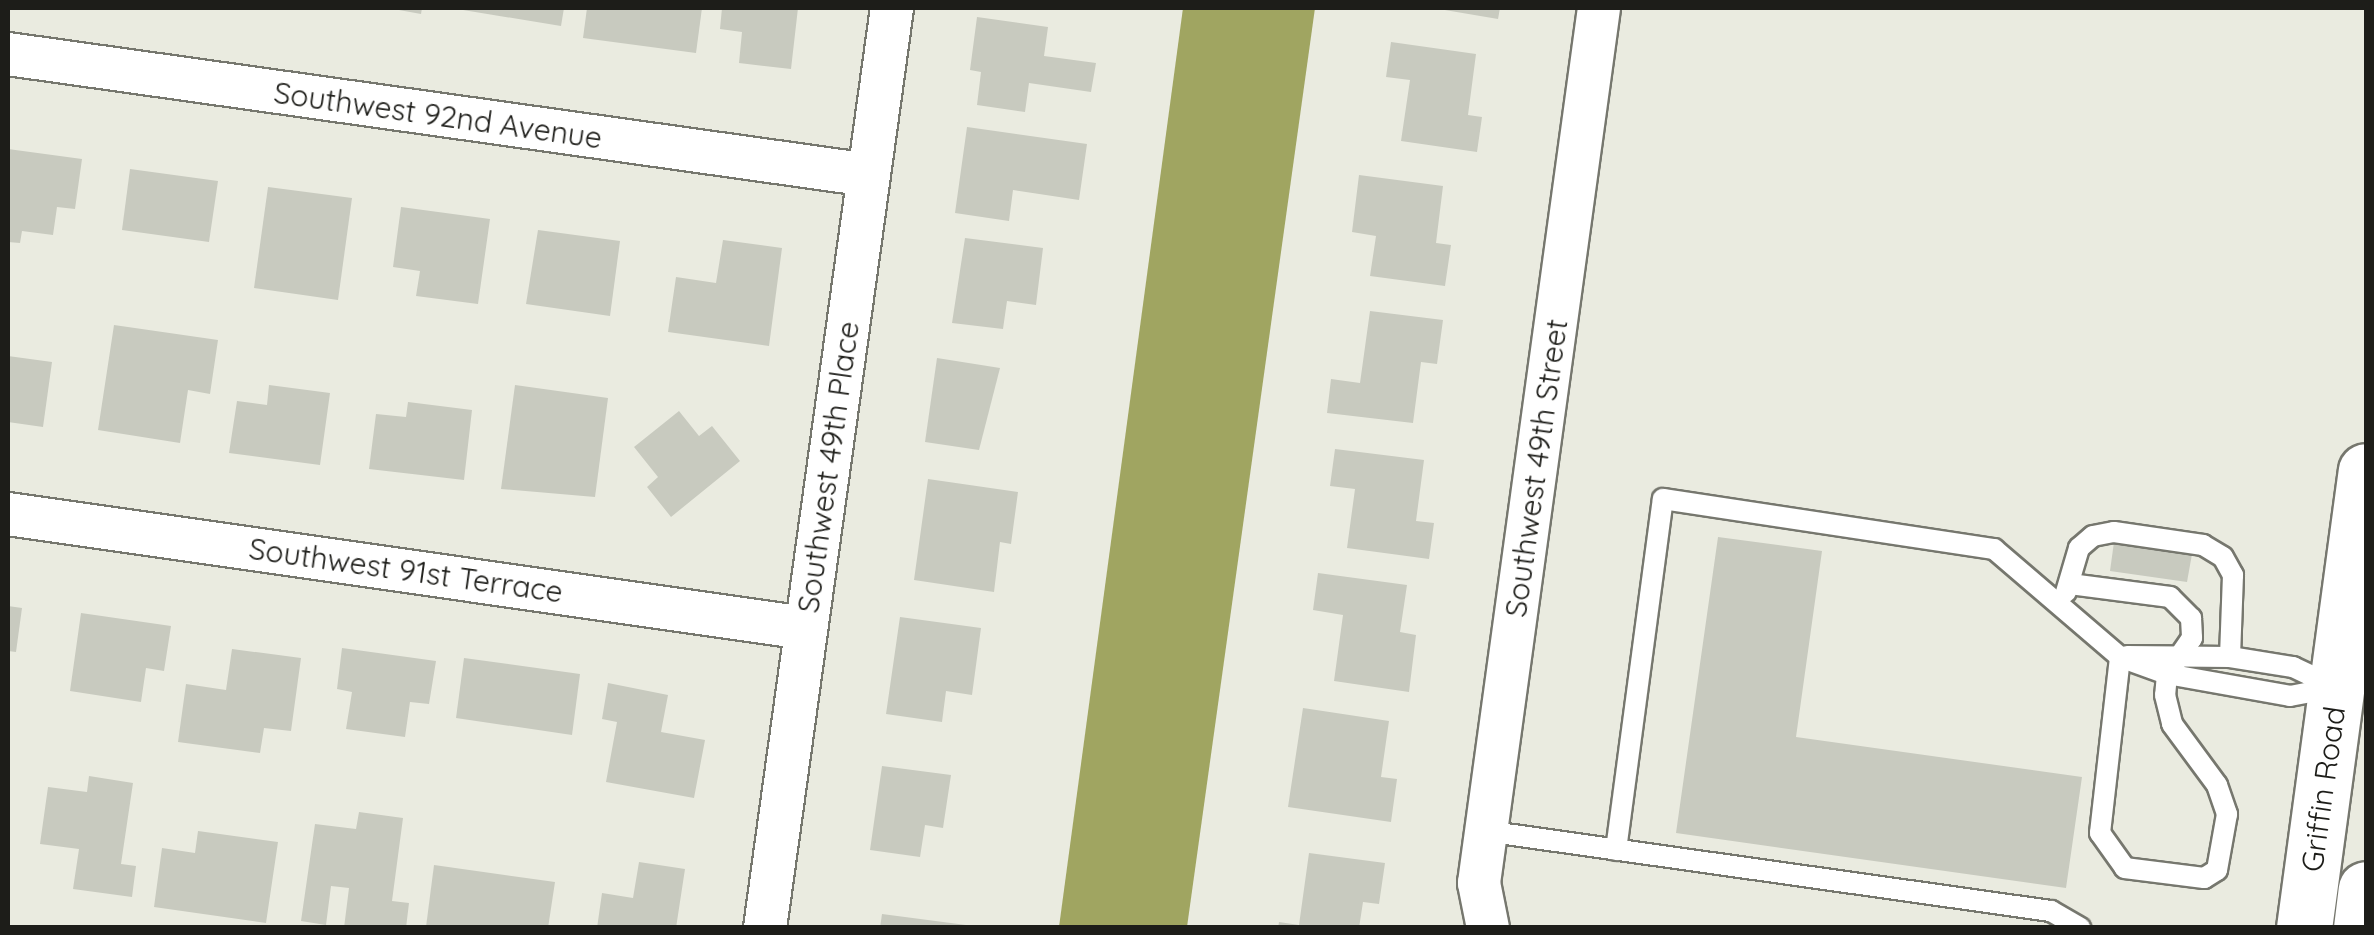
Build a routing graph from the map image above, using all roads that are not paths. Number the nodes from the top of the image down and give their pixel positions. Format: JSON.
{"nodes":[{"id":1,"x":892,"y":8,"type":"edge"},
{"id":2,"x":1599,"y":8,"type":"edge"},
{"id":3,"x":8,"y":54,"type":"edge"},
{"id":4,"x":869,"y":175,"type":"junction"},
{"id":5,"x":2366,"y":471,"type":"edge"},
{"id":6,"x":8,"y":514,"type":"edge"},
{"id":7,"x":2070,"y":584,"type":"junction"},
{"id":8,"x":2058,"y":605,"type":"junction"},
{"id":9,"x":805,"y":628,"type":"junction"},
{"id":10,"x":2183,"y":652,"type":"junction"},
{"id":11,"x":2120,"y":657,"type":"junction"},
{"id":12,"x":2230,"y":657,"type":"junction"},
{"id":13,"x":2167,"y":674,"type":"junction"},
{"id":14,"x":2352,"y":697,"type":"edge"},
{"id":15,"x":1485,"y":831,"type":"junction"},
{"id":16,"x":1616,"y":850,"type":"junction"},
{"id":17,"x":2366,"y":888,"type":"edge"},
{"id":18,"x":765,"y":928,"type":"edge"},
{"id":19,"x":1488,"y":928,"type":"edge"},
{"id":20,"x":2081,"y":928,"type":"edge"},
{"id":21,"x":2304,"y":928,"type":"edge"},
{"id":22,"x":2361,"y":928,"type":"edge"}],
"edges":[{"from":1,"to":4,"type":"street","name":"Southwest 49th Place"},
{"from":2,"to":15,"type":"street","name":"Southwest 49th Street"},
{"from":3,"to":4,"type":"street","name":"Southwest 92nd Avenue"},
{"from":4,"to":9,"type":"street","name":"Southwest 49th Place"},
{"from":5,"to":14,"type":"main road","name":"Griffin Road"},
{"from":6,"to":9,"type":"street","name":"Southwest 91st Terrace"},
{"from":7,"to":8,"type":"lane"},
{"from":7,"to":10,"type":"lane"},
{"from":7,"to":12,"type":"lane"},
{"from":8,"to":11,"type":"lane"},
{"from":8,"to":16,"type":"lane"},
{"from":9,"to":18,"type":"street","name":"Southwest 49th Place"},
{"from":10,"to":11,"type":"lane"},
{"from":10,"to":12,"type":"lane"},
{"from":10,"to":13,"type":"lane"},
{"from":11,"to":13,"type":"lane"},
{"from":11,"to":13,"type":"lane"},
{"from":12,"to":14,"type":"lane"},
{"from":13,"to":14,"type":"lane"},
{"from":14,"to":21,"type":"main road","name":"Griffin Road"},
{"from":15,"to":16,"type":"lane"},
{"from":15,"to":19,"type":"street","name":"Southwest 49th Street"},
{"from":16,"to":20,"type":"lane"},
{"from":17,"to":22,"type":"main road"}]}
